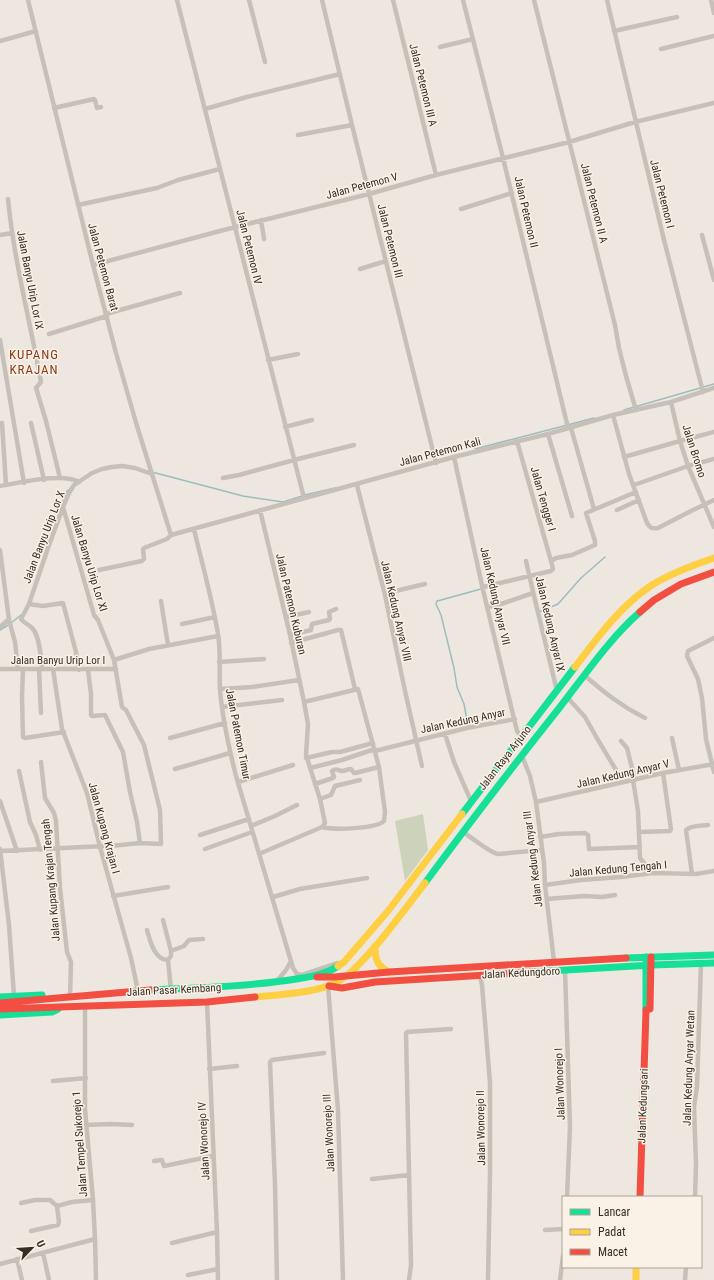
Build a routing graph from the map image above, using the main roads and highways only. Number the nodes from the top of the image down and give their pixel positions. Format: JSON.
{"nodes":[{"id":1,"x":714,"y":558,"type":"edge"},
{"id":2,"x":714,"y":572,"type":"edge"},
{"id":3,"x":471,"y":801,"type":"junction"},
{"id":4,"x":484,"y":804,"type":"junction"},
{"id":5,"x":474,"y":817,"type":"junction"},
{"id":6,"x":375,"y":946,"type":"junction"},
{"id":7,"x":714,"y":955,"type":"edge"},
{"id":8,"x":649,"y":957,"type":"junction"},
{"id":9,"x":714,"y":963,"type":"edge"},
{"id":10,"x":649,"y":966,"type":"junction"},
{"id":11,"x":389,"y":972,"type":"junction"},
{"id":12,"x":349,"y":976,"type":"junction"},
{"id":13,"x":312,"y":977,"type":"junction"},
{"id":14,"x":329,"y":986,"type":"junction"},
{"id":15,"x":0,"y":997,"type":"edge"},
{"id":16,"x":61,"y":998,"type":"junction"},
{"id":17,"x":3,"y":1006,"type":"edge"},
{"id":18,"x":62,"y":1007,"type":"junction"},
{"id":19,"x":0,"y":1015,"type":"edge"},
{"id":20,"x":640,"y":1196,"type":"edge"},
{"id":21,"x":636,"y":1268,"type":"edge"},
{"id":22,"x":636,"y":1280,"type":"edge"}],
"edges":[{"from":1,"to":3,"type":"main road","name":"Jalan Raya Arjuno"},
{"from":2,"to":4,"type":"main road","name":"Jalan Raya Arjuno"},
{"from":3,"to":4,"type":"main road"},
{"from":3,"to":5,"type":"main road"},
{"from":3,"to":13,"type":"main road","name":"Jalan Raya Arjuno"},
{"from":4,"to":5,"type":"main road","name":"Jalan Raya Arjuno"},
{"from":5,"to":6,"type":"main road","name":"Jalan Raya Arjuno"},
{"from":6,"to":11,"type":"main road"},
{"from":6,"to":12,"type":"main road","name":"Jalan Raya Arjuno"},
{"from":7,"to":8,"type":"main road","name":"Jalan Kedungdoro"},
{"from":8,"to":10,"type":"main road","name":"Jalan Kedungsari"},
{"from":8,"to":11,"type":"main road","name":"Jalan Kedungdoro"},
{"from":9,"to":10,"type":"main road","name":"Jalan Kedungdoro"},
{"from":10,"to":14,"type":"main road","name":"Jalan Kedungdoro"},
{"from":10,"to":20,"type":"main road","name":"Jalan Kedungsari"},
{"from":11,"to":12,"type":"main road","name":"Jalan Kedungdoro"},
{"from":12,"to":13,"type":"main road","name":"Jalan Pasar Kembang"},
{"from":12,"to":14,"type":"main road","name":"Jalan Raya Arjuno"},
{"from":13,"to":16,"type":"main road","name":"Jalan Pasar Kembang"},
{"from":14,"to":18,"type":"main road","name":"Jalan Pasar Kembang"},
{"from":15,"to":16,"type":"main road","name":"Jalan Pasar Kembang"},
{"from":16,"to":17,"type":"main road"},
{"from":17,"to":18,"type":"main road"},
{"from":18,"to":19,"type":"main road","name":"Jalan Pasar Kembang"},
{"from":21,"to":22,"type":"main road"}]}
